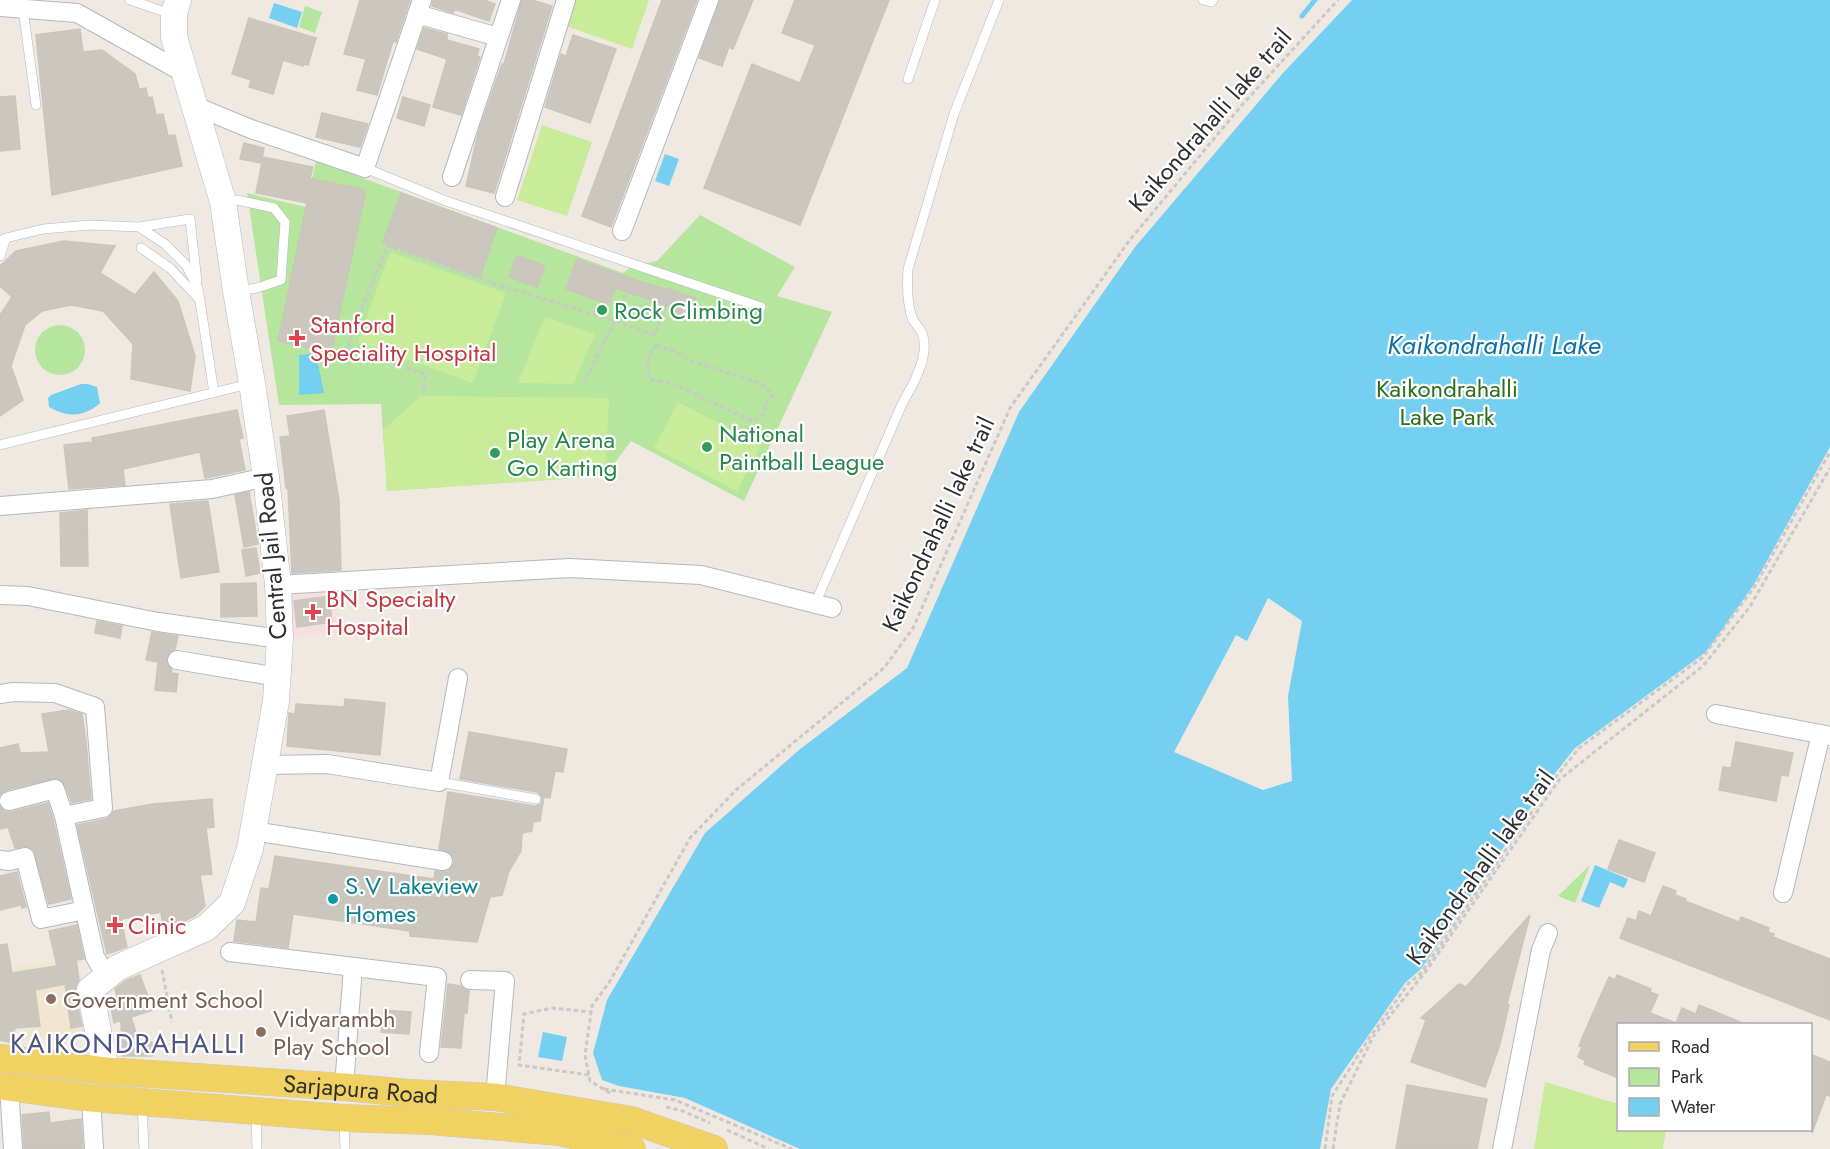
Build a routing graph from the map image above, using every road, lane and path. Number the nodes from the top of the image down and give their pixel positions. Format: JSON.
{"nodes":[{"id":1,"x":130,"y":0,"type":"edge"},
{"id":2,"x":511,"y":0,"type":"edge"},
{"id":3,"x":566,"y":0,"type":"edge"},
{"id":4,"x":709,"y":0,"type":"edge"},
{"id":5,"x":935,"y":0,"type":"edge"},
{"id":6,"x":999,"y":0,"type":"edge"},
{"id":7,"x":1203,"y":0,"type":"edge"},
{"id":8,"x":1213,"y":0,"type":"edge"},
{"id":9,"x":1338,"y":0,"type":"edge"},
{"id":10,"x":0,"y":7,"type":"edge"},
{"id":11,"x":176,"y":7,"type":"edge"},
{"id":12,"x":420,"y":7,"type":"edge"},
{"id":13,"x":23,"y":9,"type":"junction"},
{"id":14,"x":498,"y":37,"type":"junction"},
{"id":15,"x":184,"y":73,"type":"junction"},
{"id":16,"x":908,"y":79,"type":"dead end"},
{"id":17,"x":36,"y":105,"type":"dead end"},
{"id":18,"x":195,"y":106,"type":"junction"},
{"id":19,"x":365,"y":168,"type":"junction"},
{"id":20,"x":452,"y":177,"type":"dead end"},
{"id":21,"x":505,"y":198,"type":"dead end"},
{"id":22,"x":224,"y":202,"type":"junction"},
{"id":23,"x":139,"y":227,"type":"junction"},
{"id":24,"x":622,"y":231,"type":"dead end"},
{"id":25,"x":3,"y":240,"type":"edge"},
{"id":26,"x":141,"y":248,"type":"dead end"},
{"id":27,"x":0,"y":256,"type":"edge"},
{"id":28,"x":675,"y":278,"type":"junction"},
{"id":29,"x":198,"y":288,"type":"junction"},
{"id":30,"x":236,"y":291,"type":"junction"},
{"id":31,"x":626,"y":294,"type":"dead end"},
{"id":32,"x":200,"y":300,"type":"junction"},
{"id":33,"x":761,"y":307,"type":"dead end"},
{"id":34,"x":615,"y":321,"type":"junction"},
{"id":35,"x":337,"y":326,"type":"dead end"},
{"id":36,"x":354,"y":328,"type":"junction"},
{"id":37,"x":648,"y":359,"type":"joint"},
{"id":38,"x":584,"y":382,"type":"dead end"},
{"id":39,"x":252,"y":383,"type":"junction"},
{"id":40,"x":214,"y":393,"type":"junction"},
{"id":41,"x":424,"y":393,"type":"dead end"},
{"id":42,"x":0,"y":445,"type":"edge"},
{"id":43,"x":1830,"y":452,"type":"edge"},
{"id":44,"x":1830,"y":468,"type":"edge"},
{"id":45,"x":266,"y":477,"type":"junction"},
{"id":46,"x":0,"y":506,"type":"edge"},
{"id":47,"x":278,"y":585,"type":"junction"},
{"id":48,"x":0,"y":595,"type":"edge"},
{"id":49,"x":824,"y":606,"type":"joint"},
{"id":50,"x":280,"y":639,"type":"junction"},
{"id":51,"x":177,"y":660,"type":"dead end"},
{"id":52,"x":278,"y":677,"type":"junction"},
{"id":53,"x":458,"y":678,"type":"dead end"},
{"id":54,"x":0,"y":694,"type":"edge"},
{"id":55,"x":1716,"y":714,"type":"dead end"},
{"id":56,"x":1825,"y":735,"type":"edge"},
{"id":57,"x":265,"y":765,"type":"junction"},
{"id":58,"x":439,"y":782,"type":"junction"},
{"id":59,"x":536,"y":800,"type":"dead end"},
{"id":60,"x":9,"y":801,"type":"dead end"},
{"id":61,"x":64,"y":816,"type":"junction"},
{"id":62,"x":253,"y":831,"type":"junction"},
{"id":63,"x":0,"y":860,"type":"edge"},
{"id":64,"x":443,"y":861,"type":"dead end"},
{"id":65,"x":1782,"y":893,"type":"dead end"},
{"id":66,"x":85,"y":910,"type":"junction"},
{"id":67,"x":1548,"y":933,"type":"dead end"},
{"id":68,"x":159,"y":950,"type":"junction"},
{"id":69,"x":230,"y":952,"type":"dead end"},
{"id":70,"x":353,"y":967,"type":"junction"},
{"id":71,"x":107,"y":977,"type":"junction"},
{"id":72,"x":470,"y":980,"type":"dead end"},
{"id":73,"x":592,"y":1012,"type":"junction"},
{"id":74,"x":172,"y":1022,"type":"dead end"},
{"id":75,"x":429,"y":1053,"type":"dead end"},
{"id":76,"x":0,"y":1058,"type":"edge"},
{"id":77,"x":106,"y":1071,"type":"junction"},
{"id":78,"x":589,"y":1075,"type":"junction"},
{"id":79,"x":4,"y":1086,"type":"edge"},
{"id":80,"x":344,"y":1087,"type":"junction"},
{"id":81,"x":603,"y":1089,"type":"junction"},
{"id":82,"x":495,"y":1097,"type":"junction"},
{"id":83,"x":616,"y":1097,"type":"dead end"},
{"id":84,"x":91,"y":1098,"type":"junction"},
{"id":85,"x":142,"y":1102,"type":"junction"},
{"id":86,"x":661,"y":1106,"type":"dead end"},
{"id":87,"x":256,"y":1110,"type":"junction"},
{"id":88,"x":344,"y":1118,"type":"junction"},
{"id":89,"x":718,"y":1135,"type":"edge"},
{"id":90,"x":13,"y":1149,"type":"edge"},
{"id":91,"x":94,"y":1149,"type":"edge"},
{"id":92,"x":144,"y":1149,"type":"edge"},
{"id":93,"x":257,"y":1149,"type":"edge"},
{"id":94,"x":345,"y":1149,"type":"edge"},
{"id":95,"x":632,"y":1149,"type":"edge"},
{"id":96,"x":769,"y":1149,"type":"edge"},
{"id":97,"x":792,"y":1149,"type":"edge"},
{"id":98,"x":1325,"y":1149,"type":"edge"},
{"id":99,"x":1333,"y":1149,"type":"edge"},
{"id":100,"x":1502,"y":1149,"type":"edge"}],
"edges":[{"from":1,"to":11,"type":"lane"},
{"from":2,"to":14,"type":"street"},
{"from":3,"to":21,"type":"street"},
{"from":4,"to":24,"type":"street"},
{"from":5,"to":16,"type":"lane"},
{"from":6,"to":49,"type":"lane"},
{"from":7,"to":8,"type":"lane"},
{"from":9,"to":73,"type":"path","name":"Kaikondrahalli lake trail"},
{"from":10,"to":13,"type":"street"},
{"from":11,"to":15,"type":"main road","name":"Central Jail Road"},
{"from":12,"to":14,"type":"street"},
{"from":12,"to":19,"type":"street"},
{"from":13,"to":15,"type":"street"},
{"from":13,"to":17,"type":"lane"},
{"from":14,"to":20,"type":"street"},
{"from":15,"to":18,"type":"main road","name":"Central Jail Road"},
{"from":18,"to":19,"type":"street"},
{"from":18,"to":22,"type":"main road","name":"Central Jail Road"},
{"from":19,"to":28,"type":"lane"},
{"from":22,"to":30,"type":"main road","name":"Central Jail Road"},
{"from":22,"to":30,"type":"lane"},
{"from":23,"to":25,"type":"lane"},
{"from":23,"to":29,"type":"lane"},
{"from":23,"to":29,"type":"lane"},
{"from":25,"to":27,"type":"lane"},
{"from":26,"to":32,"type":"lane"},
{"from":28,"to":33,"type":"lane"},
{"from":28,"to":34,"type":"path"},
{"from":29,"to":32,"type":"lane"},
{"from":30,"to":39,"type":"main road","name":"Central Jail Road"},
{"from":31,"to":34,"type":"path"},
{"from":32,"to":40,"type":"lane"},
{"from":34,"to":36,"type":"path"},
{"from":34,"to":38,"type":"path"},
{"from":35,"to":36,"type":"path"},
{"from":36,"to":41,"type":"path"},
{"from":37,"to":37,"type":"path"},
{"from":39,"to":40,"type":"lane"},
{"from":39,"to":45,"type":"main road","name":"Central Jail Road"},
{"from":40,"to":42,"type":"lane"},
{"from":43,"to":98,"type":"path"},
{"from":44,"to":99,"type":"path","name":"Kaikondrahalli lake trail"},
{"from":45,"to":46,"type":"street"},
{"from":45,"to":47,"type":"main road","name":"Central Jail Road"},
{"from":47,"to":49,"type":"street"},
{"from":47,"to":50,"type":"main road","name":"Central Jail Road"},
{"from":48,"to":50,"type":"street"},
{"from":50,"to":52,"type":"main road","name":"Central Jail Road"},
{"from":51,"to":52,"type":"street"},
{"from":52,"to":57,"type":"main road","name":"Central Jail Road"},
{"from":53,"to":58,"type":"street"},
{"from":54,"to":61,"type":"street"},
{"from":55,"to":56,"type":"street"},
{"from":56,"to":65,"type":"street"},
{"from":57,"to":58,"type":"street"},
{"from":57,"to":62,"type":"main road","name":"Central Jail Road"},
{"from":58,"to":59,"type":"lane"},
{"from":60,"to":61,"type":"street"},
{"from":61,"to":66,"type":"street"},
{"from":62,"to":64,"type":"street"},
{"from":62,"to":68,"type":"main road","name":"Central Jail Road"},
{"from":63,"to":66,"type":"street"},
{"from":66,"to":71,"type":"street"},
{"from":67,"to":100,"type":"street"},
{"from":68,"to":71,"type":"main road","name":"Central Jail Road"},
{"from":68,"to":74,"type":"path"},
{"from":69,"to":70,"type":"street"},
{"from":70,"to":75,"type":"street"},
{"from":70,"to":80,"type":"street"},
{"from":71,"to":77,"type":"main road","name":"Central Jail Road"},
{"from":72,"to":82,"type":"street"},
{"from":73,"to":78,"type":"path","name":"Kaikondrahalli lake trail"},
{"from":73,"to":78,"type":"path"},
{"from":76,"to":77,"type":"main road","name":"Sarjapura Road"},
{"from":77,"to":80,"type":"main road","name":"Sarjapura Road"},
{"from":78,"to":81,"type":"path"},
{"from":79,"to":84,"type":"main road","name":"Sarjapura Road"},
{"from":79,"to":90,"type":"street"},
{"from":80,"to":82,"type":"main road","name":"Sarjapura Road"},
{"from":81,"to":83,"type":"path"},
{"from":81,"to":97,"type":"path"},
{"from":82,"to":89,"type":"main road","name":"Sarjapura Road"},
{"from":84,"to":85,"type":"main road","name":"Sarjapura Road"},
{"from":84,"to":91,"type":"street"},
{"from":85,"to":87,"type":"main road","name":"Sarjapura Road"},
{"from":85,"to":92,"type":"lane"},
{"from":86,"to":89,"type":"path"},
{"from":87,"to":88,"type":"main road","name":"Sarjapura Road"},
{"from":87,"to":93,"type":"lane"},
{"from":88,"to":94,"type":"lane"},
{"from":88,"to":95,"type":"main road","name":"Sarjapura Road"},
{"from":89,"to":96,"type":"path"}]}
